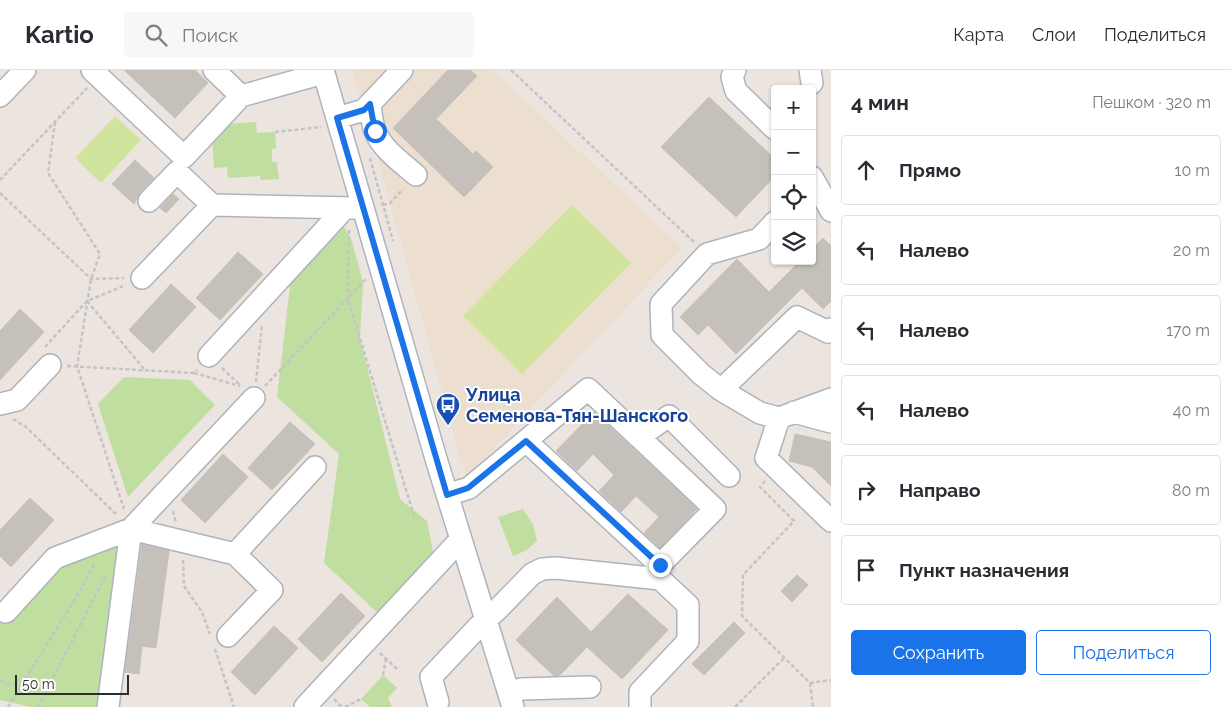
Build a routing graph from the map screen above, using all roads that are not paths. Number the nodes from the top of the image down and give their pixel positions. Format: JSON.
{"nodes":[{"id":1,"x":25,"y":70,"type":"edge"},
{"id":2,"x":214,"y":70,"type":"edge"},
{"id":3,"x":402,"y":70,"type":"edge"},
{"id":4,"x":735,"y":70,"type":"edge"},
{"id":5,"x":324,"y":71,"type":"edge"},
{"id":6,"x":98,"y":72,"type":"edge"},
{"id":7,"x":0,"y":96,"type":"edge"},
{"id":8,"x":241,"y":96,"type":"junction"},
{"id":9,"x":370,"y":104,"type":"junction"},
{"id":10,"x":330,"y":122,"type":"junction"},
{"id":11,"x":771,"y":125,"type":"edge"},
{"id":12,"x":181,"y":164,"type":"junction"},
{"id":13,"x":416,"y":175,"type":"dead end"},
{"id":14,"x":816,"y":184,"type":"edge"},
{"id":15,"x":150,"y":201,"type":"dead end"},
{"id":16,"x":212,"y":204,"type":"junction"},
{"id":17,"x":360,"y":211,"type":"junction"},
{"id":18,"x":831,"y":211,"type":"edge"},
{"id":19,"x":771,"y":226,"type":"edge"},
{"id":20,"x":142,"y":278,"type":"road end"},
{"id":21,"x":831,"y":329,"type":"edge"},
{"id":22,"x":209,"y":356,"type":"road end"},
{"id":23,"x":47,"y":357,"type":"road end"},
{"id":24,"x":721,"y":390,"type":"junction"},
{"id":25,"x":254,"y":398,"type":"road end"},
{"id":26,"x":831,"y":399,"type":"edge"},
{"id":27,"x":3,"y":410,"type":"edge"},
{"id":28,"x":786,"y":415,"type":"junction"},
{"id":29,"x":831,"y":422,"type":"edge"},
{"id":30,"x":638,"y":437,"type":"junction"},
{"id":31,"x":526,"y":441,"type":"junction"},
{"id":32,"x":315,"y":467,"type":"dead end"},
{"id":33,"x":729,"y":476,"type":"dead end"},
{"id":34,"x":447,"y":495,"type":"junction"},
{"id":35,"x":831,"y":521,"type":"edge"},
{"id":36,"x":131,"y":529,"type":"junction"},
{"id":37,"x":461,"y":539,"type":"junction"},
{"id":38,"x":234,"y":554,"type":"junction"},
{"id":39,"x":6,"y":612,"type":"dead end"},
{"id":40,"x":486,"y":620,"type":"junction"},
{"id":41,"x":218,"y":640,"type":"road end"},
{"id":42,"x":590,"y":687,"type":"dead end"},
{"id":43,"x":438,"y":702,"type":"dead end"},
{"id":44,"x":508,"y":702,"type":"edge"},
{"id":45,"x":108,"y":707,"type":"edge"},
{"id":46,"x":305,"y":707,"type":"edge"},
{"id":47,"x":640,"y":707,"type":"edge"}],
"edges":[{"from":1,"to":7,"type":"street"},
{"from":2,"to":8,"type":"street"},
{"from":3,"to":9,"type":"street"},
{"from":4,"to":11,"type":"street"},
{"from":5,"to":8,"type":"street"},
{"from":5,"to":10,"type":"street"},
{"from":6,"to":12,"type":"street"},
{"from":8,"to":12,"type":"street"},
{"from":9,"to":10,"type":"street"},
{"from":9,"to":13,"type":"street"},
{"from":10,"to":17,"type":"street"},
{"from":12,"to":15,"type":"street"},
{"from":12,"to":16,"type":"street"},
{"from":14,"to":18,"type":"street"},
{"from":16,"to":17,"type":"street"},
{"from":16,"to":20,"type":"street"},
{"from":17,"to":22,"type":"street"},
{"from":17,"to":34,"type":"street"},
{"from":19,"to":24,"type":"street"},
{"from":21,"to":24,"type":"street"},
{"from":23,"to":27,"type":"street"},
{"from":24,"to":28,"type":"street"},
{"from":25,"to":36,"type":"street"},
{"from":26,"to":28,"type":"street"},
{"from":28,"to":29,"type":"street"},
{"from":28,"to":35,"type":"street"},
{"from":30,"to":31,"type":"street"},
{"from":30,"to":31,"type":"street"},
{"from":30,"to":33,"type":"street"},
{"from":31,"to":34,"type":"street"},
{"from":32,"to":38,"type":"street"},
{"from":34,"to":37,"type":"street"},
{"from":36,"to":38,"type":"street"},
{"from":36,"to":39,"type":"street"},
{"from":36,"to":45,"type":"street"},
{"from":37,"to":40,"type":"street"},
{"from":37,"to":46,"type":"street"},
{"from":38,"to":41,"type":"street"},
{"from":40,"to":43,"type":"street"},
{"from":40,"to":44,"type":"street"},
{"from":40,"to":47,"type":"street"},
{"from":42,"to":44,"type":"street"}]}
